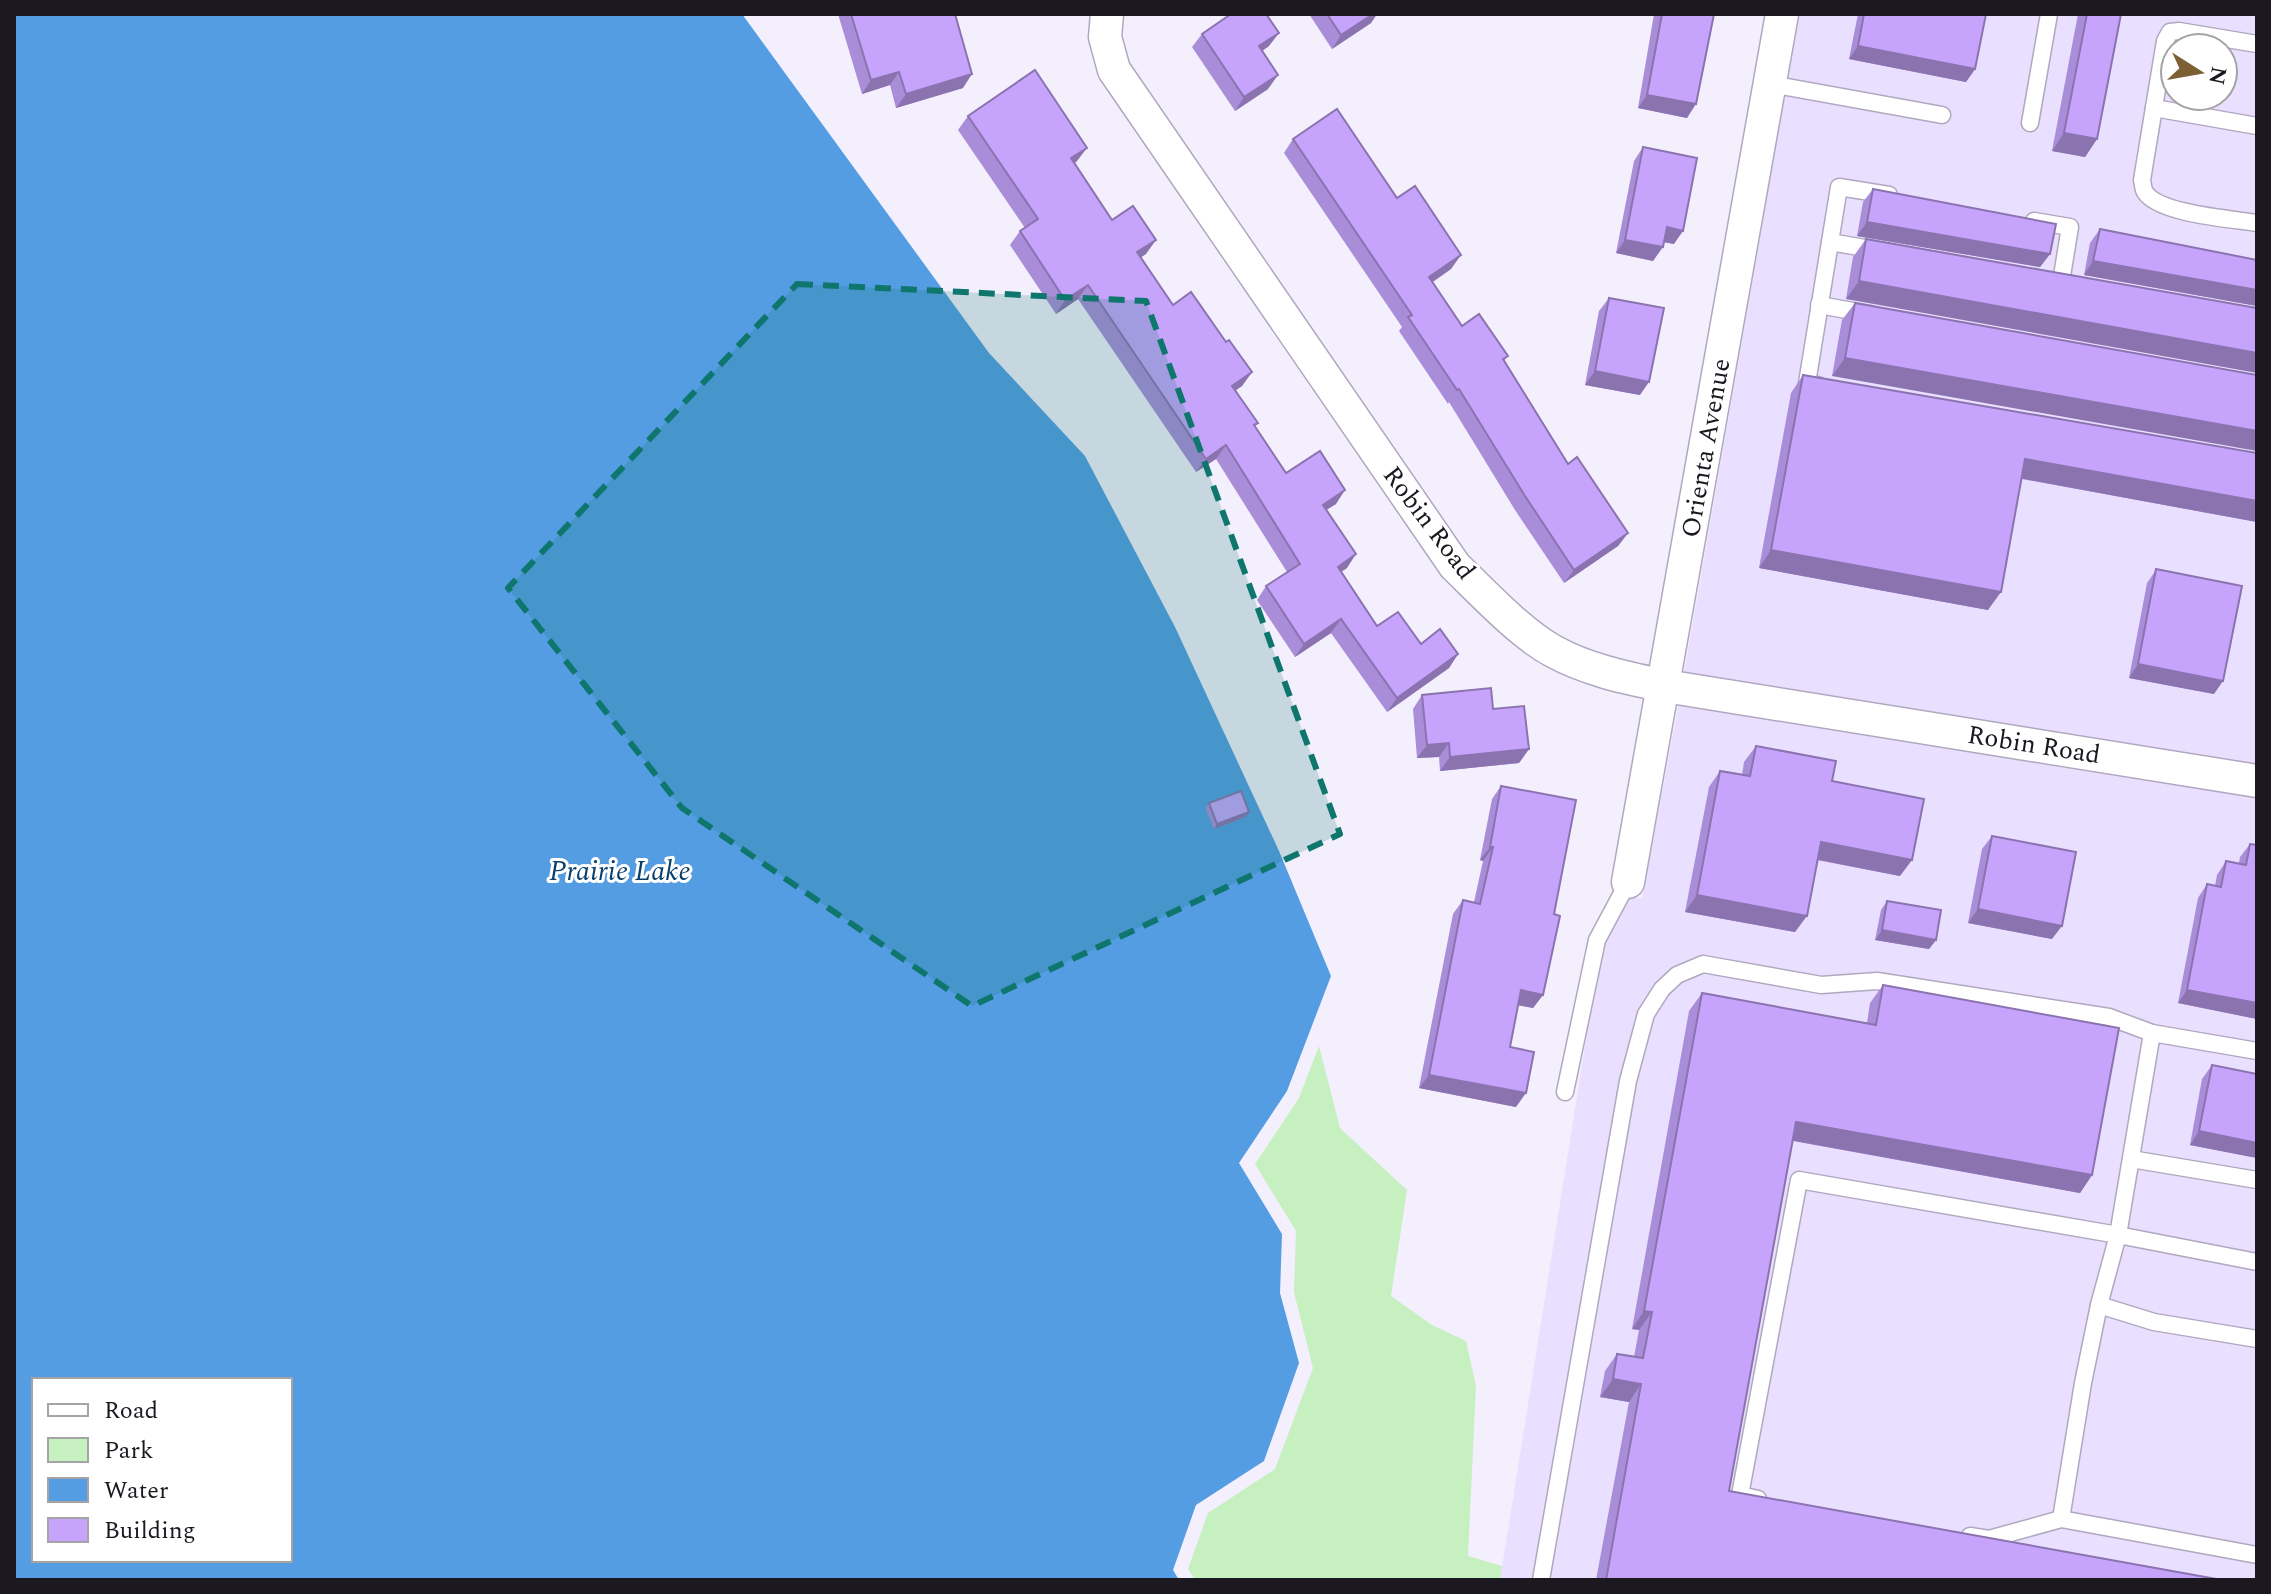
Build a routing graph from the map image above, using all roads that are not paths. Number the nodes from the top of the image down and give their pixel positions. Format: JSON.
{"nodes":[{"id":1,"x":1107,"y":14,"type":"edge"},
{"id":2,"x":1782,"y":14,"type":"edge"},
{"id":3,"x":2049,"y":14,"type":"edge"},
{"id":4,"x":2257,"y":44,"type":"edge"},
{"id":5,"x":1770,"y":84,"type":"junction"},
{"id":6,"x":2154,"y":108,"type":"junction"},
{"id":7,"x":1942,"y":115,"type":"dead end"},
{"id":8,"x":2030,"y":123,"type":"dead end"},
{"id":9,"x":2257,"y":126,"type":"edge"},
{"id":10,"x":1901,"y":197,"type":"edge"},
{"id":11,"x":2024,"y":219,"type":"edge"},
{"id":12,"x":2257,"y":223,"type":"edge"},
{"id":13,"x":1830,"y":242,"type":"junction"},
{"id":14,"x":1891,"y":253,"type":"edge"},
{"id":15,"x":2091,"y":288,"type":"edge"},
{"id":16,"x":1819,"y":305,"type":"junction"},
{"id":17,"x":1882,"y":317,"type":"edge"},
{"id":18,"x":1838,"y":388,"type":"edge"},
{"id":19,"x":1665,"y":686,"type":"junction"},
{"id":20,"x":2257,"y":781,"type":"edge"},
{"id":21,"x":1628,"y":882,"type":"joint"},
{"id":22,"x":2152,"y":1033,"type":"junction"},
{"id":23,"x":2257,"y":1051,"type":"edge"},
{"id":24,"x":1565,"y":1092,"type":"dead end"},
{"id":25,"x":2131,"y":1159,"type":"junction"},
{"id":26,"x":2257,"y":1180,"type":"edge"},
{"id":27,"x":2118,"y":1235,"type":"junction"},
{"id":28,"x":2257,"y":1262,"type":"edge"},
{"id":29,"x":2099,"y":1305,"type":"junction"},
{"id":30,"x":2257,"y":1339,"type":"edge"},
{"id":31,"x":1771,"y":1501,"type":"edge"},
{"id":32,"x":2061,"y":1519,"type":"junction"},
{"id":33,"x":1958,"y":1534,"type":"edge"},
{"id":34,"x":2257,"y":1555,"type":"edge"},
{"id":35,"x":1541,"y":1580,"type":"edge"}],
"edges":[{"from":1,"to":19,"type":"street","name":"Robin Road"},
{"from":2,"to":5,"type":"street","name":"Orienta Avenue"},
{"from":3,"to":8,"type":"lane"},
{"from":4,"to":6,"type":"lane"},
{"from":5,"to":7,"type":"lane"},
{"from":5,"to":19,"type":"street","name":"Orienta Avenue"},
{"from":6,"to":9,"type":"lane"},
{"from":6,"to":12,"type":"lane"},
{"from":10,"to":13,"type":"lane"},
{"from":11,"to":15,"type":"lane"},
{"from":13,"to":14,"type":"lane"},
{"from":13,"to":16,"type":"lane"},
{"from":16,"to":17,"type":"lane"},
{"from":16,"to":18,"type":"lane"},
{"from":19,"to":20,"type":"street","name":"Robin Road"},
{"from":19,"to":21,"type":"street","name":"Orienta Avenue"},
{"from":21,"to":24,"type":"lane"},
{"from":22,"to":23,"type":"lane"},
{"from":22,"to":25,"type":"lane"},
{"from":22,"to":35,"type":"lane"},
{"from":25,"to":26,"type":"lane"},
{"from":25,"to":27,"type":"lane"},
{"from":27,"to":28,"type":"lane"},
{"from":27,"to":29,"type":"lane"},
{"from":27,"to":31,"type":"lane"},
{"from":29,"to":30,"type":"lane"},
{"from":29,"to":32,"type":"lane"},
{"from":32,"to":33,"type":"lane"},
{"from":32,"to":34,"type":"lane"}]}
